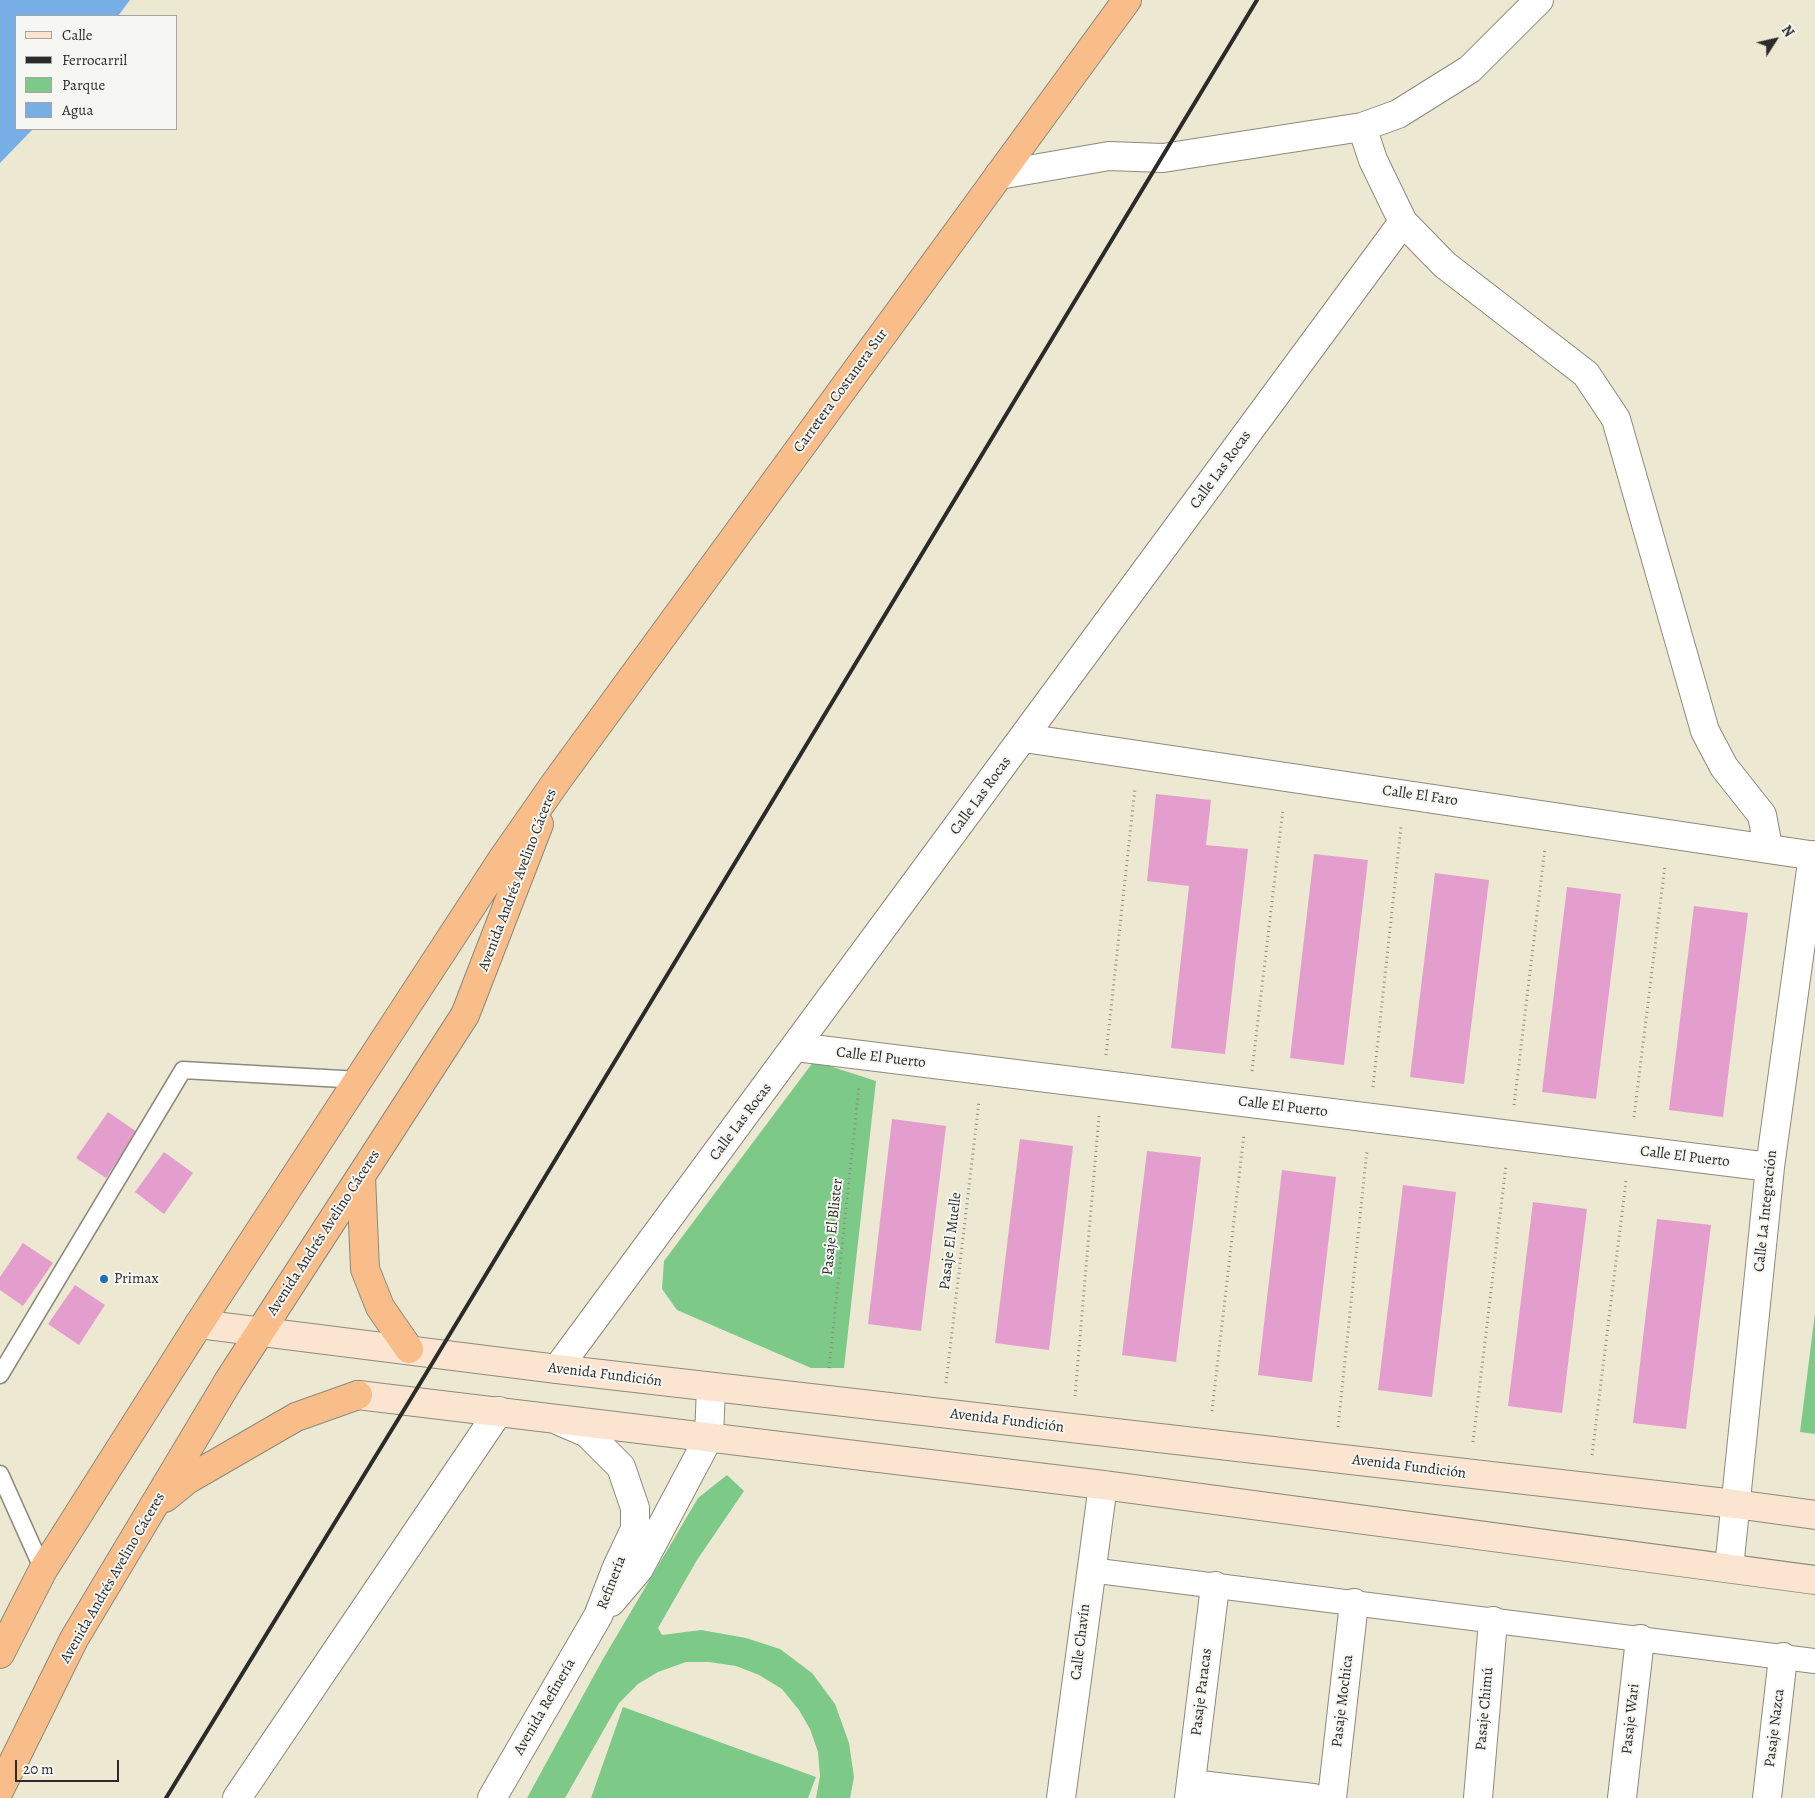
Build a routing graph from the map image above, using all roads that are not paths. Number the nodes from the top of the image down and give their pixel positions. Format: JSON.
{"nodes":[{"id":1,"x":1126,"y":0,"type":"edge"},
{"id":2,"x":1540,"y":0,"type":"edge"},
{"id":3,"x":1362,"y":127,"type":"junction"},
{"id":4,"x":1000,"y":175,"type":"junction"},
{"id":5,"x":1404,"y":222,"type":"junction"},
{"id":6,"x":1024,"y":738,"type":"junction"},
{"id":7,"x":556,"y":782,"type":"junction"},
{"id":8,"x":1768,"y":847,"type":"junction"},
{"id":9,"x":1814,"y":855,"type":"edge"},
{"id":10,"x":796,"y":1048,"type":"junction"},
{"id":11,"x":360,"y":1080,"type":"junction"},
{"id":12,"x":1770,"y":1167,"type":"junction"},
{"id":13,"x":361,"y":1176,"type":"junction"},
{"id":14,"x":200,"y":1324,"type":"junction"},
{"id":15,"x":260,"y":1331,"type":"junction"},
{"id":16,"x":409,"y":1349,"type":"junction"},
{"id":17,"x":556,"y":1369,"type":"junction"},
{"id":18,"x":0,"y":1375,"type":"edge"},
{"id":19,"x":711,"y":1388,"type":"junction"},
{"id":20,"x":358,"y":1395,"type":"joint"},
{"id":21,"x":499,"y":1411,"type":"junction"},
{"id":22,"x":549,"y":1416,"type":"junction"},
{"id":23,"x":709,"y":1436,"type":"junction"},
{"id":24,"x":0,"y":1474,"type":"edge"},
{"id":25,"x":1103,"y":1485,"type":"junction"},
{"id":26,"x":1735,"y":1504,"type":"junction"},
{"id":27,"x":154,"y":1507,"type":"junction"},
{"id":28,"x":1815,"y":1516,"type":"edge"},
{"id":29,"x":1729,"y":1568,"type":"junction"},
{"id":30,"x":43,"y":1570,"type":"junction"},
{"id":31,"x":1090,"y":1570,"type":"junction"},
{"id":32,"x":1815,"y":1580,"type":"edge"},
{"id":33,"x":1215,"y":1586,"type":"junction"},
{"id":34,"x":1354,"y":1603,"type":"junction"},
{"id":35,"x":598,"y":1616,"type":"junction"},
{"id":36,"x":1493,"y":1621,"type":"junction"},
{"id":37,"x":1640,"y":1639,"type":"junction"},
{"id":38,"x":0,"y":1654,"type":"edge"},
{"id":39,"x":1783,"y":1657,"type":"junction"},
{"id":40,"x":1815,"y":1661,"type":"edge"},
{"id":41,"x":0,"y":1789,"type":"edge"},
{"id":42,"x":1190,"y":1791,"type":"edge"},
{"id":43,"x":237,"y":1798,"type":"edge"},
{"id":44,"x":492,"y":1798,"type":"edge"},
{"id":45,"x":1061,"y":1798,"type":"edge"},
{"id":46,"x":1313,"y":1798,"type":"edge"},
{"id":47,"x":1332,"y":1798,"type":"edge"},
{"id":48,"x":1478,"y":1798,"type":"edge"},
{"id":49,"x":1622,"y":1798,"type":"edge"},
{"id":50,"x":1767,"y":1798,"type":"edge"}],
"edges":[{"from":1,"to":4,"type":"highway","name":"Carretera Costanera Sur"},
{"from":2,"to":3,"type":"street"},
{"from":3,"to":4,"type":"street"},
{"from":3,"to":5,"type":"street"},
{"from":4,"to":7,"type":"highway","name":"Carretera Costanera Sur"},
{"from":5,"to":6,"type":"street","name":"Calle Las Rocas"},
{"from":5,"to":8,"type":"street"},
{"from":6,"to":8,"type":"street","name":"Calle El Faro"},
{"from":6,"to":10,"type":"street","name":"Calle Las Rocas"},
{"from":7,"to":11,"type":"highway","name":"Avenida Andrés Avelino Cáceres"},
{"from":7,"to":13,"type":"highway","name":"Avenida Andrés Avelino Cáceres"},
{"from":8,"to":9,"type":"street","name":"Calle El Faro"},
{"from":9,"to":12,"type":"street","name":"Calle La Integración"},
{"from":10,"to":12,"type":"street","name":"Calle El Puerto"},
{"from":10,"to":17,"type":"street","name":"Calle Las Rocas"},
{"from":11,"to":14,"type":"highway","name":"Avenida Andrés Avelino Cáceres"},
{"from":11,"to":18,"type":"lane"},
{"from":12,"to":26,"type":"street","name":"Calle La Integración"},
{"from":13,"to":15,"type":"highway","name":"Avenida Andrés Avelino Cáceres"},
{"from":13,"to":16,"type":"highway"},
{"from":14,"to":15,"type":"main road","name":"Avenida Fundición"},
{"from":14,"to":30,"type":"highway","name":"Avenida Andrés Avelino Cáceres"},
{"from":15,"to":16,"type":"main road","name":"Avenida Fundición"},
{"from":15,"to":27,"type":"highway","name":"Avenida Andrés Avelino Cáceres"},
{"from":16,"to":17,"type":"main road","name":"Avenida Fundición"},
{"from":17,"to":19,"type":"main road","name":"Avenida Fundición"},
{"from":19,"to":23,"type":"street"},
{"from":19,"to":26,"type":"main road","name":"Avenida Fundición"},
{"from":20,"to":21,"type":"main road"},
{"from":20,"to":27,"type":"highway"},
{"from":21,"to":22,"type":"main road"},
{"from":21,"to":43,"type":"street"},
{"from":22,"to":23,"type":"main road"},
{"from":22,"to":35,"type":"street","name":"Refinería"},
{"from":23,"to":25,"type":"main road"},
{"from":23,"to":35,"type":"street","name":"Refinería"},
{"from":24,"to":30,"type":"lane"},
{"from":25,"to":29,"type":"main road"},
{"from":25,"to":31,"type":"street","name":"Calle Chavín"},
{"from":26,"to":28,"type":"main road","name":"Avenida Fundición"},
{"from":26,"to":29,"type":"street","name":"Calle La Integración"},
{"from":27,"to":41,"type":"highway","name":"Avenida Andrés Avelino Cáceres"},
{"from":29,"to":32,"type":"main road"},
{"from":30,"to":38,"type":"highway","name":"Avenida Andrés Avelino Cáceres"},
{"from":31,"to":33,"type":"street"},
{"from":31,"to":45,"type":"street","name":"Calle Chavín"},
{"from":33,"to":34,"type":"street"},
{"from":33,"to":42,"type":"street","name":"Pasaje Paracas"},
{"from":34,"to":36,"type":"street"},
{"from":34,"to":47,"type":"street","name":"Pasaje Mochica"},
{"from":35,"to":44,"type":"street","name":"Avenida Refinería"},
{"from":36,"to":37,"type":"street"},
{"from":36,"to":48,"type":"street","name":"Pasaje Chimú"},
{"from":37,"to":39,"type":"street"},
{"from":37,"to":49,"type":"street","name":"Pasaje Wari"},
{"from":39,"to":40,"type":"street"},
{"from":39,"to":50,"type":"street","name":"Pasaje Nazca"},
{"from":42,"to":46,"type":"street"}]}
